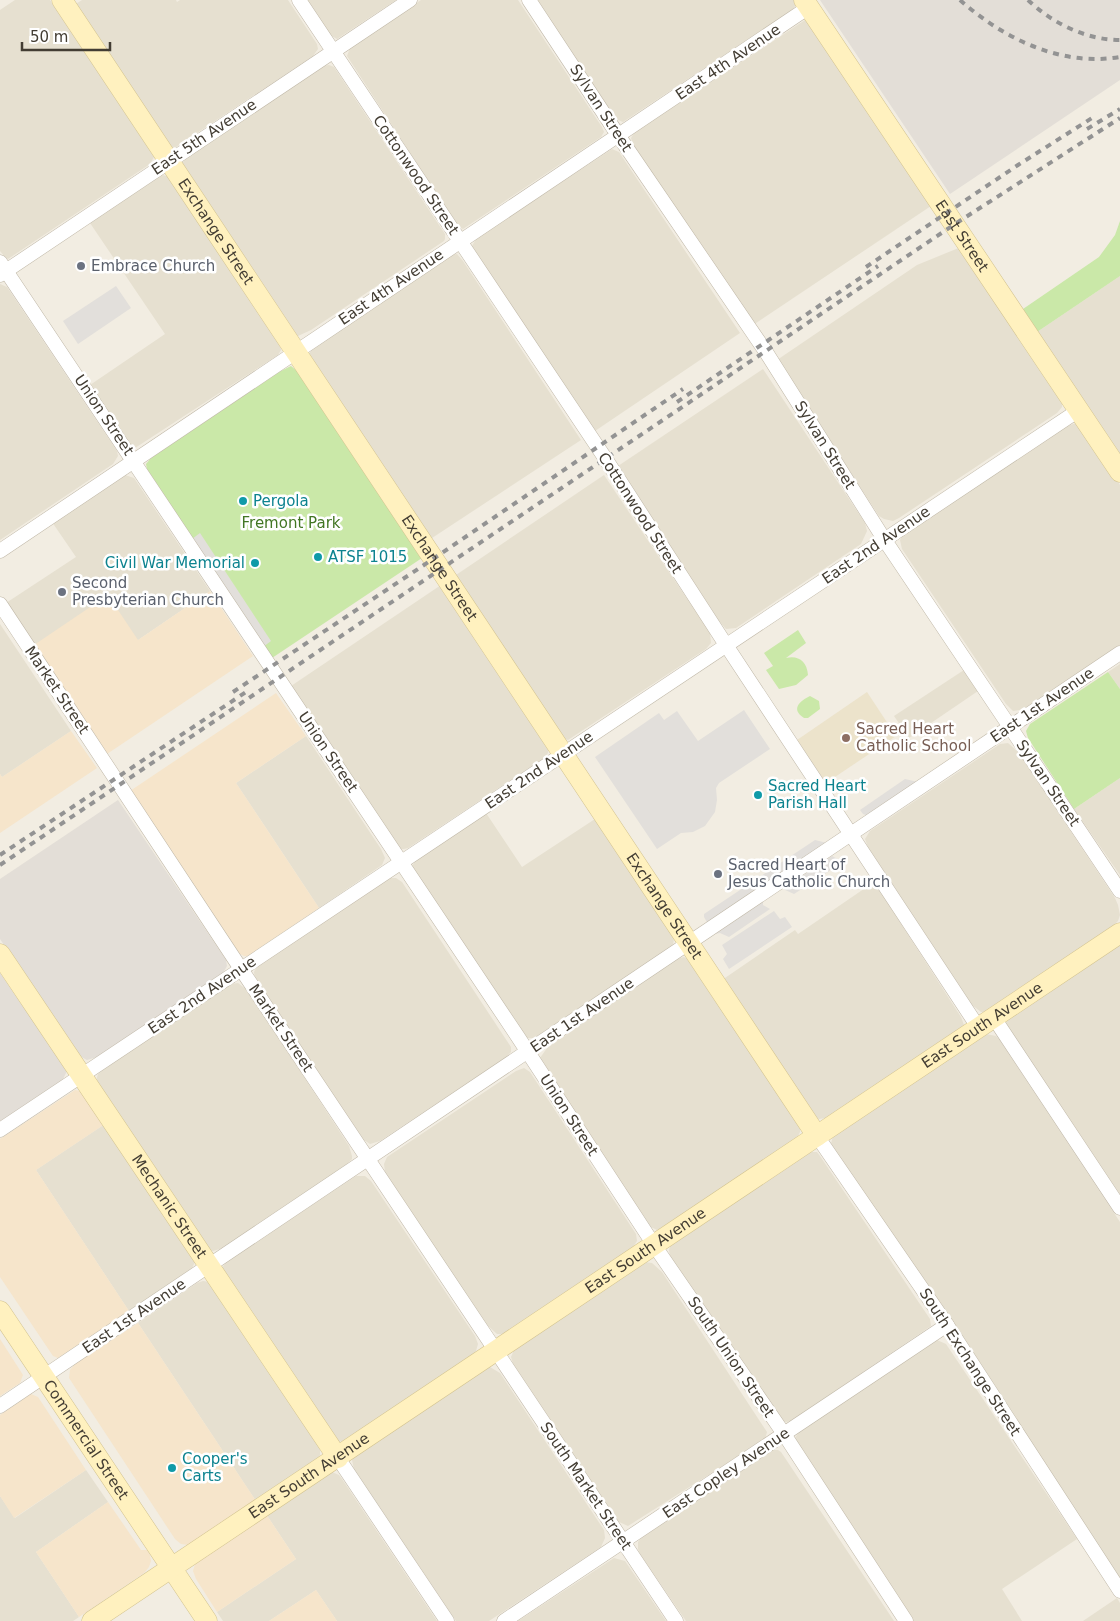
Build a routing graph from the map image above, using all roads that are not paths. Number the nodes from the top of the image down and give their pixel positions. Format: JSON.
{"nodes":[{"id":1,"x":62,"y":0,"type":"edge"},
{"id":2,"x":299,"y":0,"type":"edge"},
{"id":3,"x":410,"y":0,"type":"edge"},
{"id":4,"x":530,"y":0,"type":"edge"},
{"id":5,"x":807,"y":4,"type":"edge"},
{"id":6,"x":333,"y":51,"type":"junction"},
{"id":7,"x":618,"y":135,"type":"junction"},
{"id":8,"x":168,"y":161,"type":"junction"},
{"id":9,"x":460,"y":241,"type":"junction"},
{"id":10,"x":2,"y":269,"type":"edge"},
{"id":11,"x":295,"y":352,"type":"junction"},
{"id":12,"x":1079,"y":410,"type":"junction"},
{"id":13,"x":134,"y":462,"type":"junction"},
{"id":14,"x":1120,"y":472,"type":"edge"},
{"id":15,"x":884,"y":538,"type":"junction"},
{"id":16,"x":0,"y":551,"type":"edge"},
{"id":17,"x":0,"y":604,"type":"edge"},
{"id":18,"x":726,"y":645,"type":"junction"},
{"id":19,"x":1120,"y":653,"type":"edge"},
{"id":20,"x":1010,"y":727,"type":"junction"},
{"id":21,"x":562,"y":754,"type":"junction"},
{"id":22,"x":851,"y":834,"type":"junction"},
{"id":23,"x":401,"y":862,"type":"junction"},
{"id":24,"x":1120,"y":891,"type":"edge"},
{"id":25,"x":1120,"y":933,"type":"edge"},
{"id":26,"x":689,"y":944,"type":"junction"},
{"id":27,"x":0,"y":954,"type":"edge"},
{"id":28,"x":241,"y":969,"type":"junction"},
{"id":29,"x":986,"y":1022,"type":"junction"},
{"id":30,"x":527,"y":1052,"type":"junction"},
{"id":31,"x":82,"y":1075,"type":"junction"},
{"id":32,"x":0,"y":1130,"type":"edge"},
{"id":33,"x":817,"y":1136,"type":"junction"},
{"id":34,"x":368,"y":1159,"type":"junction"},
{"id":35,"x":1120,"y":1208,"type":"edge"},
{"id":36,"x":654,"y":1244,"type":"junction"},
{"id":37,"x":210,"y":1265,"type":"junction"},
{"id":38,"x":0,"y":1311,"type":"edge"},
{"id":39,"x":947,"y":1325,"type":"junction"},
{"id":40,"x":496,"y":1352,"type":"junction"},
{"id":41,"x":44,"y":1377,"type":"junction"},
{"id":42,"x":0,"y":1406,"type":"edge"},
{"id":43,"x":784,"y":1434,"type":"junction"},
{"id":44,"x":338,"y":1458,"type":"junction"},
{"id":45,"x":623,"y":1542,"type":"junction"},
{"id":46,"x":172,"y":1568,"type":"junction"},
{"id":47,"x":1120,"y":1591,"type":"edge"},
{"id":48,"x":92,"y":1621,"type":"edge"},
{"id":49,"x":207,"y":1621,"type":"edge"},
{"id":50,"x":446,"y":1621,"type":"edge"},
{"id":51,"x":504,"y":1621,"type":"edge"},
{"id":52,"x":676,"y":1621,"type":"edge"},
{"id":53,"x":906,"y":1621,"type":"edge"}],
"edges":[{"from":1,"to":8,"type":"street","name":"Exchange Street"},
{"from":2,"to":6,"type":"street","name":"Cottonwood Street"},
{"from":3,"to":6,"type":"street","name":"East 5th Avenue"},
{"from":4,"to":7,"type":"street","name":"Sylvan Street"},
{"from":5,"to":7,"type":"street","name":"East 4th Avenue"},
{"from":5,"to":12,"type":"street","name":"East Street"},
{"from":6,"to":8,"type":"street","name":"East 5th Avenue"},
{"from":6,"to":9,"type":"street","name":"Cottonwood Street"},
{"from":7,"to":9,"type":"street","name":"East 4th Avenue"},
{"from":7,"to":15,"type":"street","name":"Sylvan Street"},
{"from":8,"to":10,"type":"street","name":"East 5th Avenue"},
{"from":8,"to":11,"type":"street","name":"Exchange Street"},
{"from":9,"to":11,"type":"street","name":"East 4th Avenue"},
{"from":9,"to":18,"type":"street","name":"Cottonwood Street"},
{"from":10,"to":13,"type":"street","name":"Union Street"},
{"from":11,"to":13,"type":"street","name":"East 4th Avenue"},
{"from":11,"to":21,"type":"street","name":"Exchange Street"},
{"from":12,"to":14,"type":"street","name":"East Street"},
{"from":12,"to":15,"type":"street","name":"East 2nd Avenue"},
{"from":13,"to":16,"type":"street","name":"East 4th Avenue"},
{"from":13,"to":23,"type":"street","name":"Union Street"},
{"from":15,"to":18,"type":"street","name":"East 2nd Avenue"},
{"from":15,"to":20,"type":"street","name":"Sylvan Street"},
{"from":17,"to":28,"type":"street","name":"Market Street"},
{"from":18,"to":21,"type":"street","name":"East 2nd Avenue"},
{"from":18,"to":22,"type":"street","name":"Cottonwood Street"},
{"from":19,"to":20,"type":"street","name":"East 1st Avenue"},
{"from":20,"to":22,"type":"street","name":"East 1st Avenue"},
{"from":20,"to":24,"type":"street","name":"Sylvan Street"},
{"from":21,"to":23,"type":"street","name":"East 2nd Avenue"},
{"from":21,"to":26,"type":"street","name":"Exchange Street"},
{"from":22,"to":26,"type":"street","name":"East 1st Avenue"},
{"from":22,"to":29,"type":"street","name":"Cottonwood Street"},
{"from":23,"to":28,"type":"street","name":"East 2nd Avenue"},
{"from":23,"to":30,"type":"street","name":"Union Street"},
{"from":25,"to":29,"type":"street","name":"East South Avenue"},
{"from":26,"to":30,"type":"street","name":"East 1st Avenue"},
{"from":26,"to":33,"type":"street","name":"Exchange Street"},
{"from":27,"to":31,"type":"street","name":"Mechanic Street"},
{"from":28,"to":31,"type":"street","name":"East 2nd Avenue"},
{"from":28,"to":34,"type":"street","name":"Market Street"},
{"from":29,"to":33,"type":"street","name":"East South Avenue"},
{"from":29,"to":35,"type":"street","name":"Cottonwood Street"},
{"from":30,"to":34,"type":"street","name":"East 1st Avenue"},
{"from":30,"to":36,"type":"street","name":"Union Street"},
{"from":31,"to":32,"type":"street","name":"East 2nd Avenue"},
{"from":31,"to":37,"type":"street","name":"Mechanic Street"},
{"from":33,"to":36,"type":"street","name":"East South Avenue"},
{"from":33,"to":39,"type":"street","name":"South Exchange Street"},
{"from":34,"to":37,"type":"street","name":"East 1st Avenue"},
{"from":34,"to":40,"type":"street","name":"Market Street"},
{"from":36,"to":40,"type":"street","name":"East South Avenue"},
{"from":36,"to":43,"type":"street","name":"South Union Street"},
{"from":37,"to":41,"type":"street","name":"East 1st Avenue"},
{"from":37,"to":44,"type":"street","name":"Mechanic Street"},
{"from":38,"to":41,"type":"street","name":"Commercial Street"},
{"from":39,"to":43,"type":"street","name":"East Copley Avenue"},
{"from":39,"to":47,"type":"street","name":"South Exchange Street"},
{"from":40,"to":44,"type":"street","name":"East South Avenue"},
{"from":40,"to":45,"type":"street","name":"South Market Street"},
{"from":41,"to":42,"type":"street","name":"East 1st Avenue"},
{"from":41,"to":46,"type":"street","name":"Commercial Street"},
{"from":43,"to":45,"type":"street","name":"East Copley Avenue"},
{"from":43,"to":53,"type":"street","name":"South Union Street"},
{"from":44,"to":46,"type":"street","name":"East South Avenue"},
{"from":44,"to":50,"type":"street"},
{"from":45,"to":51,"type":"street","name":"East Copley Avenue"},
{"from":45,"to":52,"type":"street","name":"South Market Street"},
{"from":46,"to":48,"type":"street","name":"East South Avenue"},
{"from":46,"to":49,"type":"street","name":"Commercial Street"}]}
